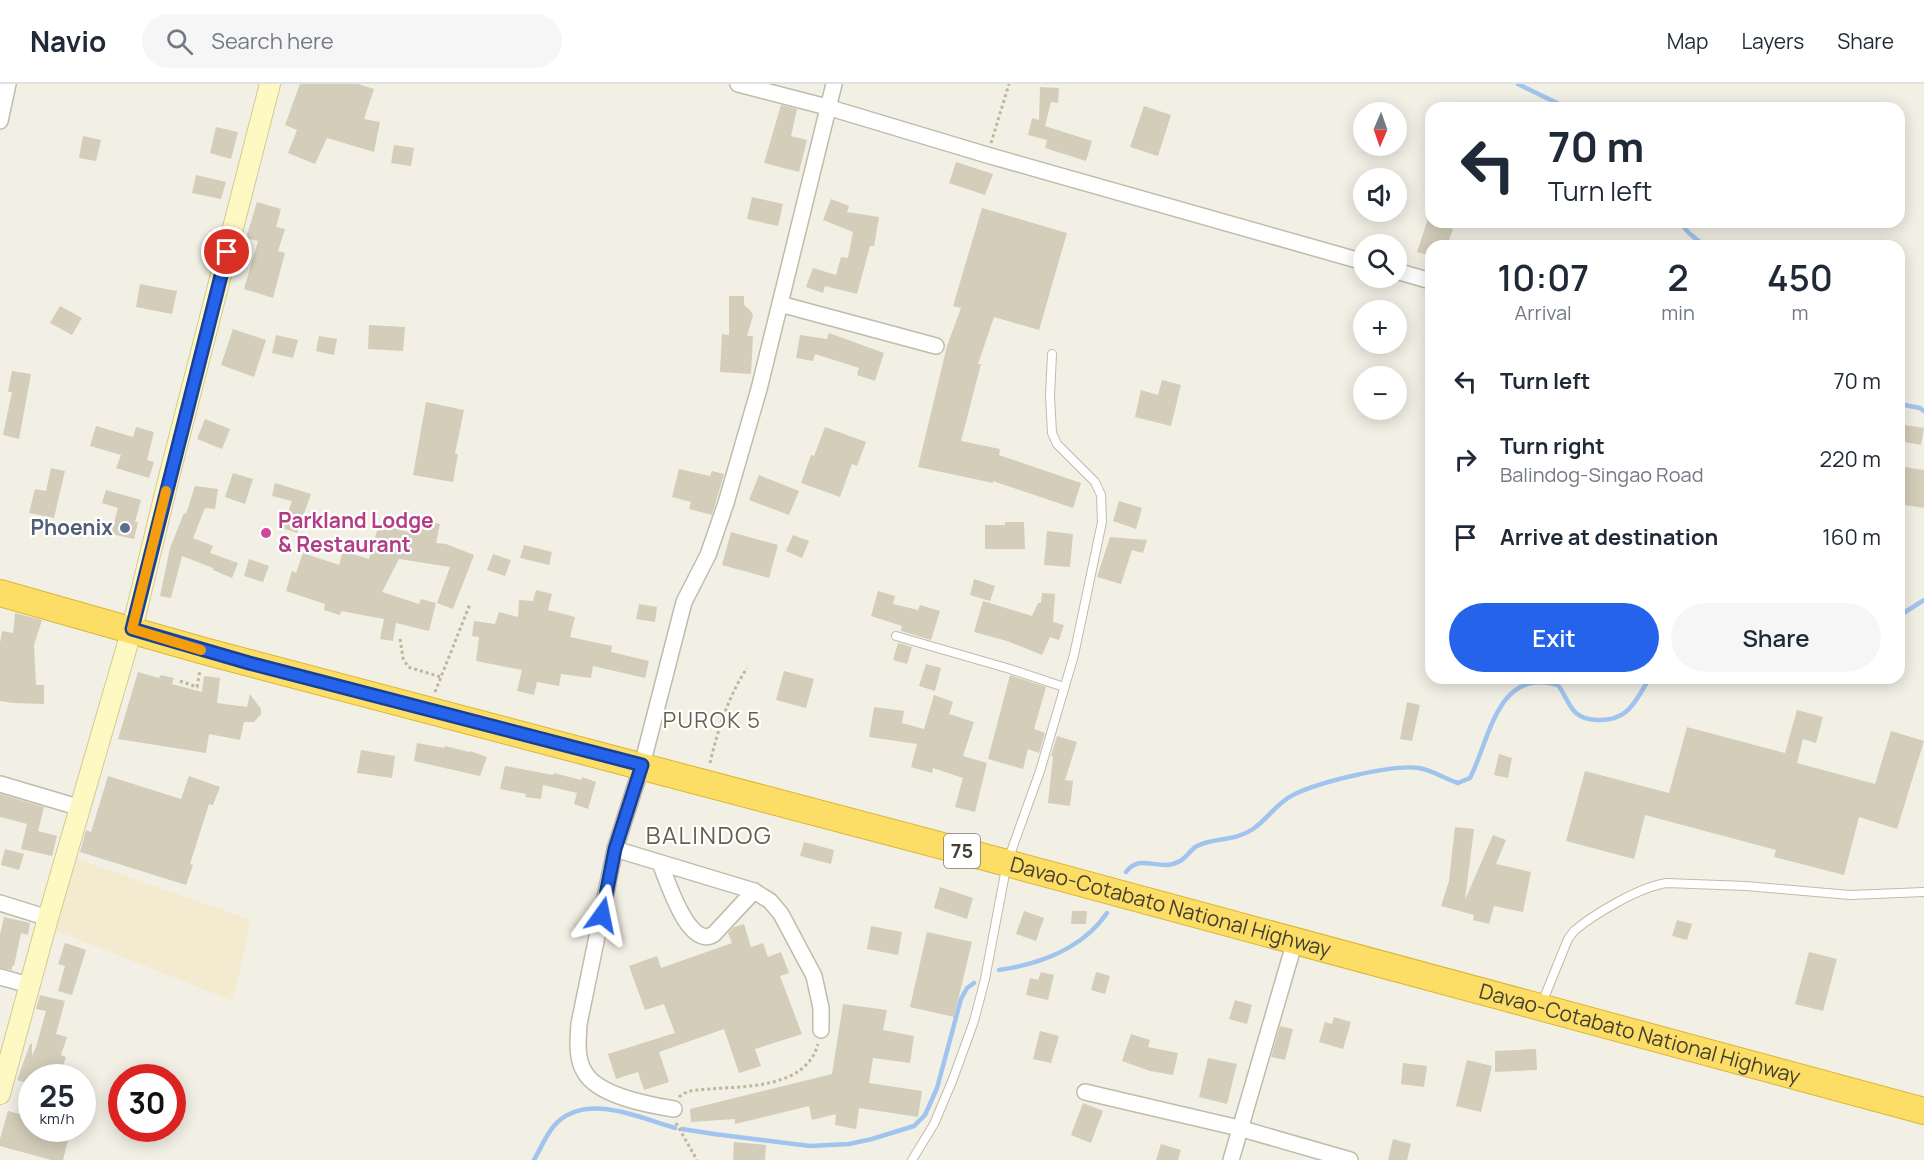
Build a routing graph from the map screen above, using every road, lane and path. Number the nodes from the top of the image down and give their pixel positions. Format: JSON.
{"nodes":[{"id":1,"x":8,"y":84,"type":"edge"},
{"id":2,"x":270,"y":84,"type":"edge"},
{"id":3,"x":738,"y":84,"type":"edge"},
{"id":4,"x":834,"y":84,"type":"edge"},
{"id":5,"x":1009,"y":84,"type":"edge"},
{"id":6,"x":827,"y":107,"type":"junction"},
{"id":7,"x":0,"y":121,"type":"edge"},
{"id":8,"x":987,"y":155,"type":"junction"},
{"id":9,"x":1353,"y":259,"type":"edge"},
{"id":10,"x":1407,"y":274,"type":"edge"},
{"id":11,"x":1425,"y":279,"type":"edge"},
{"id":12,"x":780,"y":304,"type":"junction"},
{"id":13,"x":936,"y":346,"type":"dead end"},
{"id":14,"x":1052,"y":354,"type":"dead end"},
{"id":15,"x":0,"y":593,"type":"edge"},
{"id":16,"x":470,"y":604,"type":"dead end"},
{"id":17,"x":132,"y":629,"type":"junction"},
{"id":18,"x":896,"y":636,"type":"dead end"},
{"id":19,"x":400,"y":639,"type":"dead end"},
{"id":20,"x":204,"y":651,"type":"junction"},
{"id":21,"x":747,"y":668,"type":"dead end"},
{"id":22,"x":441,"y":677,"type":"junction"},
{"id":23,"x":180,"y":681,"type":"dead end"},
{"id":24,"x":1064,"y":687,"type":"junction"},
{"id":25,"x":427,"y":710,"type":"junction"},
{"id":26,"x":642,"y":765,"type":"junction"},
{"id":27,"x":706,"y":783,"type":"junction"},
{"id":28,"x":0,"y":784,"type":"edge"},
{"id":29,"x":81,"y":808,"type":"junction"},
{"id":30,"x":615,"y":849,"type":"junction"},
{"id":31,"x":660,"y":863,"type":"junction"},
{"id":32,"x":1006,"y":863,"type":"junction"},
{"id":33,"x":754,"y":891,"type":"junction"},
{"id":34,"x":1924,"y":892,"type":"edge"},
{"id":35,"x":0,"y":903,"type":"edge"},
{"id":36,"x":48,"y":918,"type":"junction"},
{"id":37,"x":1295,"y":941,"type":"junction"},
{"id":38,"x":0,"y":977,"type":"edge"},
{"id":39,"x":29,"y":985,"type":"junction"},
{"id":40,"x":1540,"y":1007,"type":"junction"},
{"id":41,"x":821,"y":1030,"type":"joint"},
{"id":42,"x":1085,"y":1092,"type":"dead end"},
{"id":43,"x":0,"y":1094,"type":"edge"},
{"id":44,"x":674,"y":1109,"type":"junction"},
{"id":45,"x":1924,"y":1111,"type":"edge"},
{"id":46,"x":1239,"y":1128,"type":"junction"},
{"id":47,"x":697,"y":1160,"type":"edge"},
{"id":48,"x":912,"y":1160,"type":"edge"},
{"id":49,"x":1231,"y":1160,"type":"edge"},
{"id":50,"x":1350,"y":1160,"type":"edge"}],
"edges":[{"from":1,"to":7,"type":"street"},
{"from":2,"to":17,"type":"street"},
{"from":3,"to":6,"type":"street"},
{"from":4,"to":6,"type":"street"},
{"from":5,"to":8,"type":"path"},
{"from":6,"to":8,"type":"street"},
{"from":6,"to":12,"type":"street"},
{"from":8,"to":9,"type":"street"},
{"from":10,"to":11,"type":"street"},
{"from":12,"to":13,"type":"street"},
{"from":12,"to":26,"type":"street"},
{"from":14,"to":24,"type":"lane"},
{"from":15,"to":17,"type":"highway","name":"Davao-Cotabato National Highway","number":"75"},
{"from":16,"to":22,"type":"path"},
{"from":17,"to":20,"type":"highway","name":"Davao-Cotabato National Highway","number":"75"},
{"from":17,"to":29,"type":"street"},
{"from":18,"to":24,"type":"lane"},
{"from":19,"to":22,"type":"path"},
{"from":20,"to":23,"type":"path"},
{"from":20,"to":25,"type":"highway","name":"Davao-Cotabato National Highway","number":"75"},
{"from":21,"to":27,"type":"path"},
{"from":22,"to":25,"type":"path"},
{"from":24,"to":32,"type":"lane"},
{"from":25,"to":26,"type":"highway","name":"Davao-Cotabato National Highway","number":"75"},
{"from":26,"to":27,"type":"highway","name":"Davao-Cotabato National Highway","number":"75"},
{"from":26,"to":30,"type":"street"},
{"from":27,"to":32,"type":"highway","name":"Davao-Cotabato National Highway","number":"75"},
{"from":28,"to":29,"type":"street"},
{"from":29,"to":36,"type":"street"},
{"from":30,"to":31,"type":"street"},
{"from":30,"to":44,"type":"street"},
{"from":31,"to":33,"type":"street"},
{"from":31,"to":33,"type":"street"},
{"from":32,"to":37,"type":"highway","name":"Davao-Cotabato National Highway","number":"75"},
{"from":32,"to":48,"type":"lane"},
{"from":33,"to":41,"type":"street"},
{"from":34,"to":40,"type":"lane"},
{"from":35,"to":36,"type":"street"},
{"from":36,"to":39,"type":"street"},
{"from":37,"to":40,"type":"highway","name":"Davao-Cotabato National Highway","number":"75"},
{"from":37,"to":46,"type":"street"},
{"from":38,"to":39,"type":"street"},
{"from":39,"to":43,"type":"street"},
{"from":40,"to":45,"type":"highway","name":"Davao-Cotabato National Highway","number":"75"},
{"from":41,"to":44,"type":"path"},
{"from":42,"to":46,"type":"street"},
{"from":44,"to":47,"type":"path"},
{"from":46,"to":49,"type":"street"},
{"from":46,"to":50,"type":"street"}]}
